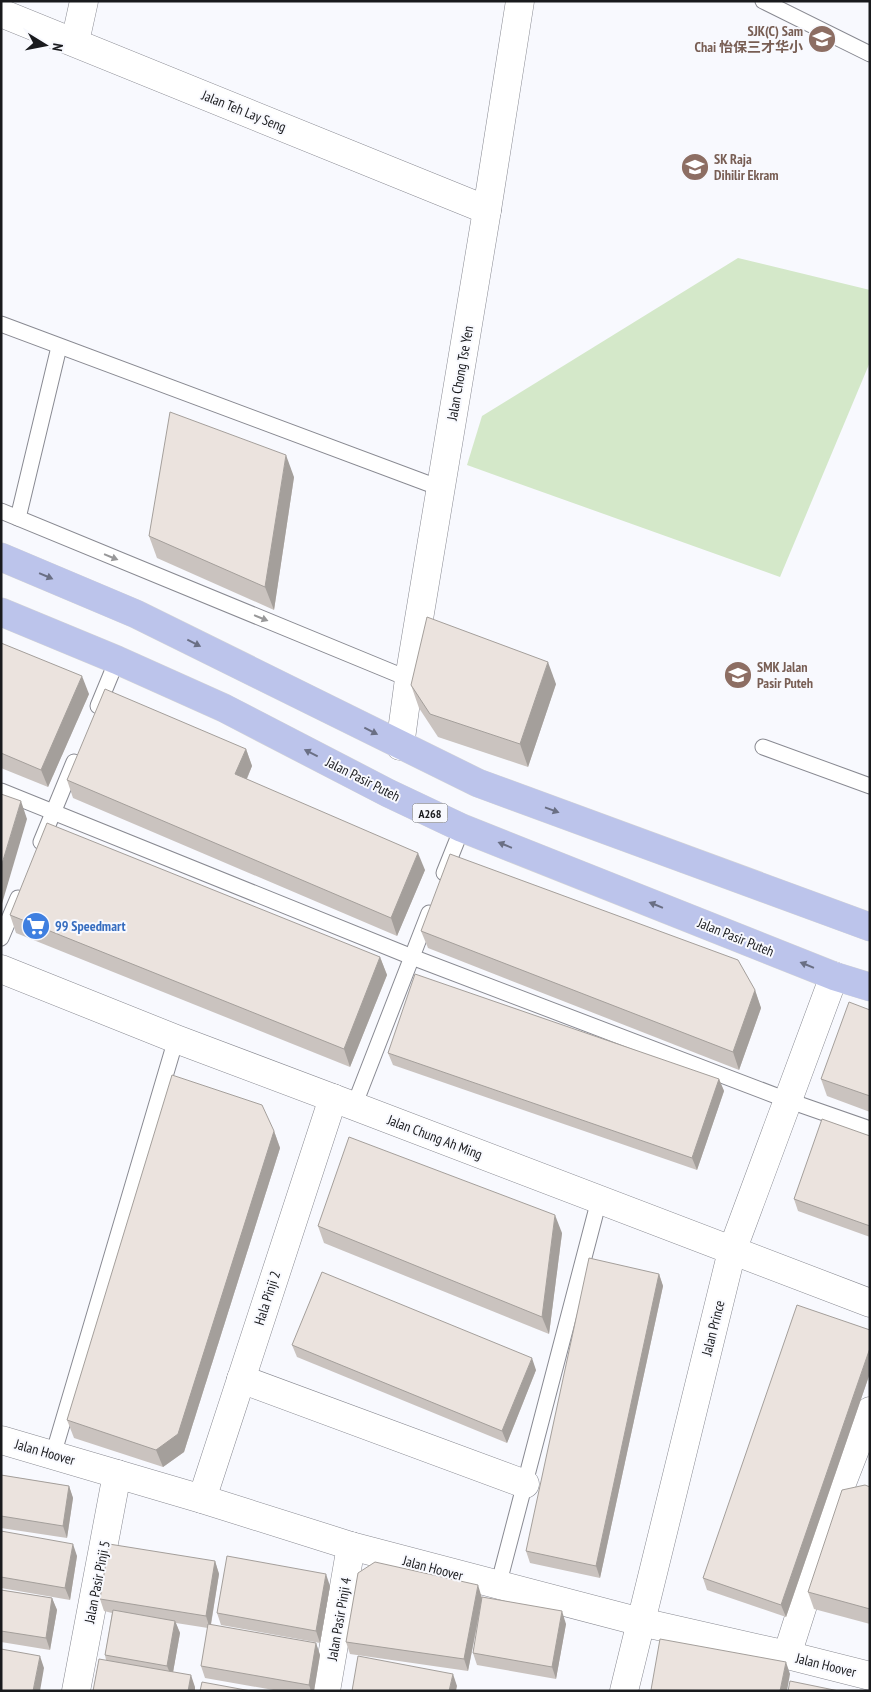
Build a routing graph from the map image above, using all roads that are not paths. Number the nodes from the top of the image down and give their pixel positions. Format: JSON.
{"nodes":[{"id":1,"x":84,"y":1,"type":"edge"},
{"id":2,"x":520,"y":1,"type":"edge"},
{"id":3,"x":763,"y":1,"type":"edge"},
{"id":4,"x":1,"y":13,"type":"edge"},
{"id":5,"x":75,"y":42,"type":"junction"},
{"id":6,"x":870,"y":54,"type":"edge"},
{"id":7,"x":487,"y":210,"type":"junction"},
{"id":8,"x":1,"y":324,"type":"edge"},
{"id":9,"x":58,"y":347,"type":"junction"},
{"id":10,"x":440,"y":488,"type":"junction"},
{"id":11,"x":1,"y":511,"type":"edge"},
{"id":12,"x":18,"y":518,"type":"junction"},
{"id":13,"x":1,"y":557,"type":"edge"},
{"id":14,"x":1,"y":612,"type":"edge"},
{"id":15,"x":117,"y":660,"type":"junction"},
{"id":16,"x":409,"y":679,"type":"junction"},
{"id":17,"x":91,"y":723,"type":"edge"},
{"id":18,"x":400,"y":746,"type":"junction"},
{"id":19,"x":763,"y":747,"type":"dead end"},
{"id":20,"x":80,"y":750,"type":"edge"},
{"id":21,"x":870,"y":786,"type":"edge"},
{"id":22,"x":1,"y":791,"type":"edge"},
{"id":23,"x":53,"y":813,"type":"junction"},
{"id":24,"x":462,"y":828,"type":"junction"},
{"id":25,"x":35,"y":858,"type":"edge"},
{"id":26,"x":440,"y":883,"type":"edge"},
{"id":27,"x":24,"y":884,"type":"edge"},
{"id":28,"x":433,"y":902,"type":"edge"},
{"id":29,"x":870,"y":927,"type":"edge"},
{"id":30,"x":1,"y":938,"type":"edge"},
{"id":31,"x":412,"y":957,"type":"junction"},
{"id":32,"x":834,"y":976,"type":"junction"},
{"id":33,"x":3,"y":977,"type":"edge"},
{"id":34,"x":870,"y":987,"type":"edge"},
{"id":35,"x":176,"y":1039,"type":"junction"},
{"id":36,"x":787,"y":1100,"type":"junction"},
{"id":37,"x":344,"y":1102,"type":"junction"},
{"id":38,"x":870,"y":1129,"type":"edge"},
{"id":39,"x":599,"y":1200,"type":"junction"},
{"id":40,"x":732,"y":1251,"type":"junction"},
{"id":41,"x":870,"y":1303,"type":"edge"},
{"id":42,"x":241,"y":1379,"type":"junction"},
{"id":43,"x":870,"y":1411,"type":"edge"},
{"id":44,"x":1,"y":1440,"type":"edge"},
{"id":45,"x":53,"y":1455,"type":"junction"},
{"id":46,"x":118,"y":1474,"type":"junction"},
{"id":47,"x":525,"y":1484,"type":"junction"},
{"id":48,"x":202,"y":1499,"type":"junction"},
{"id":49,"x":351,"y":1546,"type":"junction"},
{"id":50,"x":498,"y":1586,"type":"junction"},
{"id":51,"x":641,"y":1622,"type":"junction"},
{"id":52,"x":787,"y":1655,"type":"junction"},
{"id":53,"x":870,"y":1676,"type":"edge"},
{"id":54,"x":76,"y":1691,"type":"edge"},
{"id":55,"x":326,"y":1691,"type":"edge"},
{"id":56,"x":624,"y":1691,"type":"edge"}],
"edges":[{"from":1,"to":5,"type":"street"},
{"from":2,"to":7,"type":"street","name":"Jalan Chong Tse Yen"},
{"from":3,"to":6,"type":"lane"},
{"from":4,"to":5,"type":"street","name":"Jalan Teh Lay Seng"},
{"from":5,"to":7,"type":"street","name":"Jalan Teh Lay Seng"},
{"from":7,"to":10,"type":"street","name":"Jalan Chong Tse Yen"},
{"from":8,"to":9,"type":"lane"},
{"from":9,"to":10,"type":"lane"},
{"from":9,"to":12,"type":"lane"},
{"from":10,"to":16,"type":"street","name":"Jalan Chong Tse Yen"},
{"from":11,"to":12,"type":"lane"},
{"from":12,"to":16,"type":"lane","one_way":true},
{"from":13,"to":18,"type":"main road","one_way":true},
{"from":14,"to":15,"type":"main road","name":"Jalan Pasir Puteh","number":"A268"},
{"from":15,"to":17,"type":"lane"},
{"from":24,"to":15,"type":"main road","name":"Jalan Pasir Puteh","number":"A268","one_way":true},
{"from":16,"to":18,"type":"street","name":"Jalan Chong Tse Yen"},
{"from":18,"to":29,"type":"main road","one_way":true},
{"from":19,"to":21,"type":"lane"},
{"from":20,"to":23,"type":"lane"},
{"from":22,"to":23,"type":"lane"},
{"from":23,"to":25,"type":"lane"},
{"from":23,"to":31,"type":"lane"},
{"from":24,"to":26,"type":"lane"},
{"from":32,"to":24,"type":"main road","name":"Jalan Pasir Puteh","number":"A268","one_way":true},
{"from":27,"to":30,"type":"lane"},
{"from":28,"to":31,"type":"lane"},
{"from":31,"to":36,"type":"lane"},
{"from":31,"to":37,"type":"lane"},
{"from":32,"to":34,"type":"main road","name":"Jalan Pasir Puteh","number":"A268"},
{"from":32,"to":36,"type":"street","name":"Jalan Prince"},
{"from":33,"to":35,"type":"street","name":"Jalan Chung Ah Ming"},
{"from":35,"to":37,"type":"street","name":"Jalan Chung Ah Ming"},
{"from":35,"to":45,"type":"lane"},
{"from":36,"to":38,"type":"lane"},
{"from":36,"to":40,"type":"street","name":"Jalan Prince"},
{"from":37,"to":39,"type":"street","name":"Jalan Chung Ah Ming"},
{"from":37,"to":42,"type":"street","name":"Hala Pinji 2"},
{"from":39,"to":40,"type":"street","name":"Jalan Chung Ah Ming"},
{"from":39,"to":47,"type":"lane"},
{"from":40,"to":41,"type":"street","name":"Jalan Chung Ah Ming"},
{"from":40,"to":51,"type":"street","name":"Jalan Prince"},
{"from":42,"to":47,"type":"street"},
{"from":42,"to":48,"type":"street","name":"Hala Pinji 2"},
{"from":43,"to":52,"type":"street"},
{"from":44,"to":45,"type":"street","name":"Jalan Hoover"},
{"from":45,"to":46,"type":"street","name":"Jalan Hoover"},
{"from":46,"to":48,"type":"street","name":"Jalan Hoover"},
{"from":46,"to":54,"type":"street","name":"Jalan Pasir Pinji 5"},
{"from":47,"to":50,"type":"lane"},
{"from":48,"to":49,"type":"street","name":"Jalan Hoover"},
{"from":49,"to":50,"type":"street","name":"Jalan Hoover"},
{"from":49,"to":55,"type":"street","name":"Jalan Pasir Pinji 4"},
{"from":50,"to":51,"type":"street","name":"Jalan Hoover"},
{"from":51,"to":52,"type":"street","name":"Jalan Hoover"},
{"from":51,"to":56,"type":"street","name":"Jalan Prince"},
{"from":52,"to":53,"type":"street","name":"Jalan Hoover"}]}
